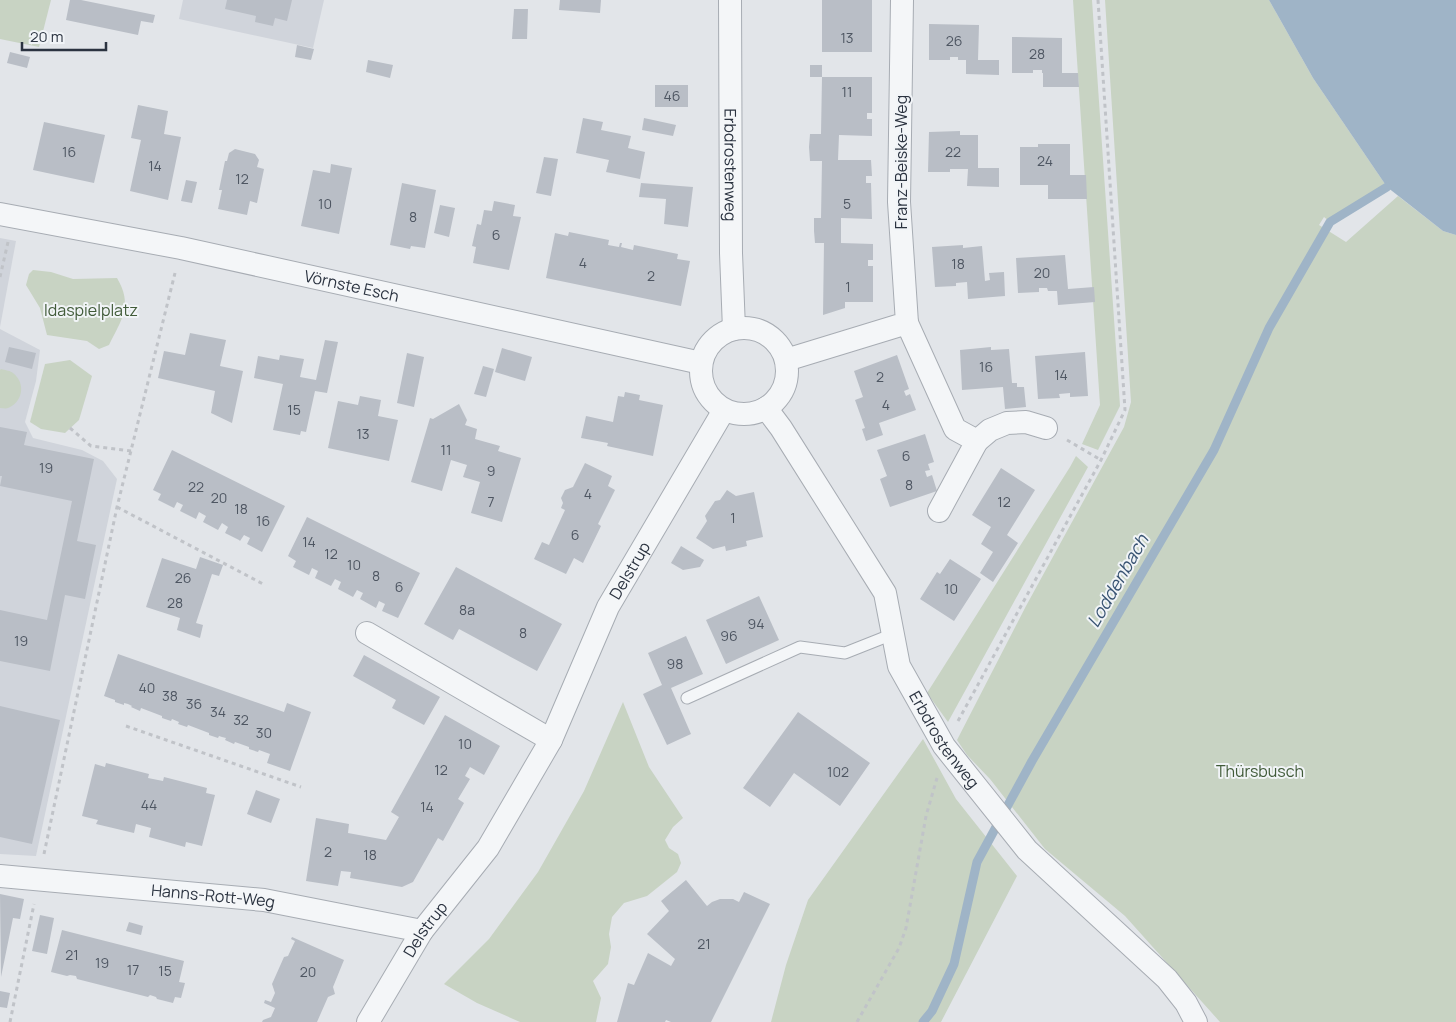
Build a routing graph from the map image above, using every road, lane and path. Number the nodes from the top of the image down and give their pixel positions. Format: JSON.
{"nodes":[{"id":1,"x":730,"y":0,"type":"edge"},
{"id":2,"x":902,"y":0,"type":"edge"},
{"id":3,"x":1098,"y":0,"type":"edge"},
{"id":4,"x":7,"y":215,"type":"edge"},
{"id":5,"x":181,"y":248,"type":"junction"},
{"id":6,"x":0,"y":277,"type":"edge"},
{"id":7,"x":907,"y":323,"type":"junction"},
{"id":8,"x":734,"y":329,"type":"junction"},
{"id":9,"x":786,"y":360,"type":"junction"},
{"id":10,"x":701,"y":363,"type":"junction"},
{"id":11,"x":766,"y":408,"type":"junction"},
{"id":12,"x":724,"y":410,"type":"junction"},
{"id":13,"x":70,"y":428,"type":"dead end"},
{"id":14,"x":1046,"y":428,"type":"dead end"},
{"id":15,"x":977,"y":441,"type":"junction"},
{"id":16,"x":1068,"y":441,"type":"dead end"},
{"id":17,"x":132,"y":451,"type":"junction"},
{"id":18,"x":1101,"y":460,"type":"junction"},
{"id":19,"x":117,"y":507,"type":"junction"},
{"id":20,"x":939,"y":511,"type":"dead end"},
{"id":21,"x":265,"y":585,"type":"dead end"},
{"id":22,"x":367,"y":634,"type":"dead end"},
{"id":23,"x":892,"y":634,"type":"junction"},
{"id":24,"x":687,"y":698,"type":"dead end"},
{"id":25,"x":126,"y":726,"type":"dead end"},
{"id":26,"x":551,"y":740,"type":"junction"},
{"id":27,"x":944,"y":746,"type":"junction"},
{"id":28,"x":301,"y":787,"type":"dead end"},
{"id":29,"x":0,"y":876,"type":"edge"},
{"id":30,"x":39,"y":879,"type":"junction"},
{"id":31,"x":422,"y":931,"type":"junction"},
{"id":32,"x":370,"y":1021,"type":"edge"},
{"id":33,"x":10,"y":1022,"type":"edge"},
{"id":34,"x":857,"y":1022,"type":"edge"},
{"id":35,"x":1196,"y":1022,"type":"edge"}],
"edges":[{"from":1,"to":8,"type":"street","name":"Erbdrostenweg"},
{"from":2,"to":7,"type":"street","name":"Franz-Beiske-Weg"},
{"from":3,"to":18,"type":"path"},
{"from":4,"to":5,"type":"street","name":"Vörnste Esch"},
{"from":4,"to":6,"type":"path"},
{"from":5,"to":10,"type":"street","name":"Vörnste Esch"},
{"from":5,"to":17,"type":"path"},
{"from":7,"to":9,"type":"street"},
{"from":7,"to":15,"type":"street","name":"Franz-Beiske-Weg"},
{"from":8,"to":9,"type":"street"},
{"from":8,"to":10,"type":"street"},
{"from":9,"to":11,"type":"street"},
{"from":10,"to":12,"type":"street"},
{"from":11,"to":12,"type":"street"},
{"from":11,"to":23,"type":"street","name":"Erbdrostenweg"},
{"from":12,"to":26,"type":"street","name":"Delstrup"},
{"from":13,"to":17,"type":"path"},
{"from":14,"to":15,"type":"street"},
{"from":15,"to":20,"type":"street"},
{"from":16,"to":18,"type":"path"},
{"from":17,"to":19,"type":"path"},
{"from":18,"to":27,"type":"path"},
{"from":19,"to":21,"type":"path"},
{"from":19,"to":30,"type":"path"},
{"from":22,"to":26,"type":"street"},
{"from":23,"to":24,"type":"lane"},
{"from":23,"to":27,"type":"street","name":"Erbdrostenweg"},
{"from":25,"to":28,"type":"path"},
{"from":26,"to":31,"type":"street","name":"Delstrup"},
{"from":27,"to":34,"type":"path"},
{"from":27,"to":35,"type":"street","name":"Erbdrostenweg"},
{"from":29,"to":30,"type":"street","name":"Hanns-Rott-Weg"},
{"from":30,"to":31,"type":"street","name":"Hanns-Rott-Weg"},
{"from":30,"to":33,"type":"path"},
{"from":31,"to":32,"type":"street","name":"Delstrup"}]}
